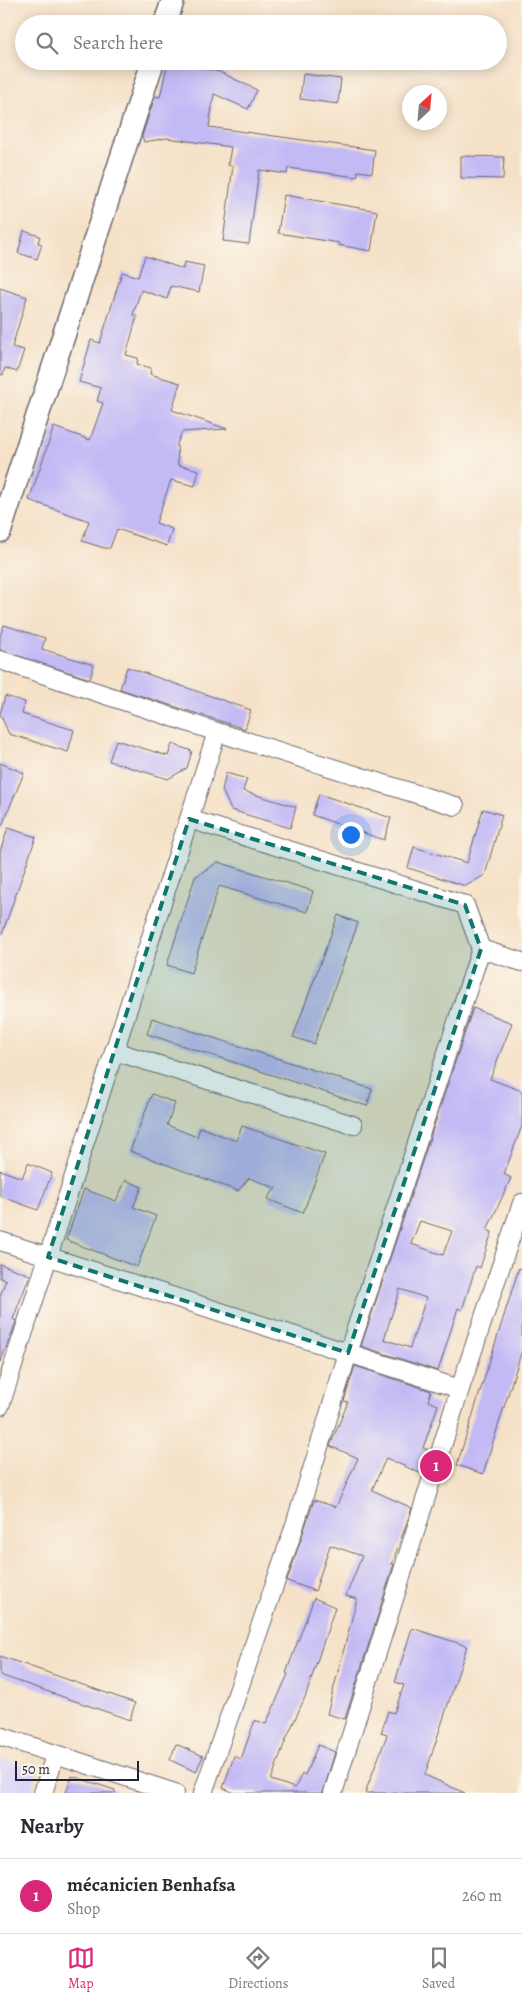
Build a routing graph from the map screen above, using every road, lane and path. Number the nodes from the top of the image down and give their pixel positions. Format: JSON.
{"nodes":[{"id":1,"x":173,"y":0,"type":"edge"},
{"id":2,"x":169,"y":15,"type":"edge"},
{"id":3,"x":150,"y":70,"type":"edge"},
{"id":4,"x":0,"y":531,"type":"edge"},
{"id":5,"x":0,"y":660,"type":"edge"},
{"id":6,"x":218,"y":732,"type":"junction"},
{"id":7,"x":455,"y":806,"type":"dead end"},
{"id":8,"x":189,"y":819,"type":"junction"},
{"id":9,"x":480,"y":949,"type":"junction"},
{"id":10,"x":522,"y":962,"type":"edge"},
{"id":11,"x":114,"y":1052,"type":"junction"},
{"id":12,"x":353,"y":1125,"type":"dead end"},
{"id":13,"x":522,"y":1203,"type":"edge"},
{"id":14,"x":0,"y":1241,"type":"edge"},
{"id":15,"x":48,"y":1257,"type":"junction"},
{"id":16,"x":348,"y":1353,"type":"junction"},
{"id":17,"x":460,"y":1389,"type":"junction"},
{"id":18,"x":0,"y":1406,"type":"edge"},
{"id":19,"x":0,"y":1736,"type":"edge"},
{"id":20,"x":55,"y":1755,"type":"junction"},
{"id":21,"x":43,"y":1793,"type":"edge"},
{"id":22,"x":175,"y":1793,"type":"edge"},
{"id":23,"x":203,"y":1793,"type":"edge"},
{"id":24,"x":333,"y":1793,"type":"edge"}],
"edges":[{"from":1,"to":2,"type":"main road"},
{"from":3,"to":4,"type":"main road"},
{"from":5,"to":6,"type":"street"},
{"from":6,"to":7,"type":"street"},
{"from":6,"to":8,"type":"street"},
{"from":8,"to":9,"type":"street"},
{"from":8,"to":11,"type":"street"},
{"from":9,"to":10,"type":"street"},
{"from":9,"to":16,"type":"street"},
{"from":11,"to":12,"type":"street"},
{"from":11,"to":15,"type":"street"},
{"from":13,"to":17,"type":"street"},
{"from":14,"to":15,"type":"street"},
{"from":15,"to":16,"type":"street"},
{"from":15,"to":18,"type":"street"},
{"from":16,"to":17,"type":"street"},
{"from":16,"to":23,"type":"street"},
{"from":17,"to":24,"type":"street"},
{"from":19,"to":20,"type":"street"},
{"from":20,"to":21,"type":"street"},
{"from":20,"to":22,"type":"street"}]}
